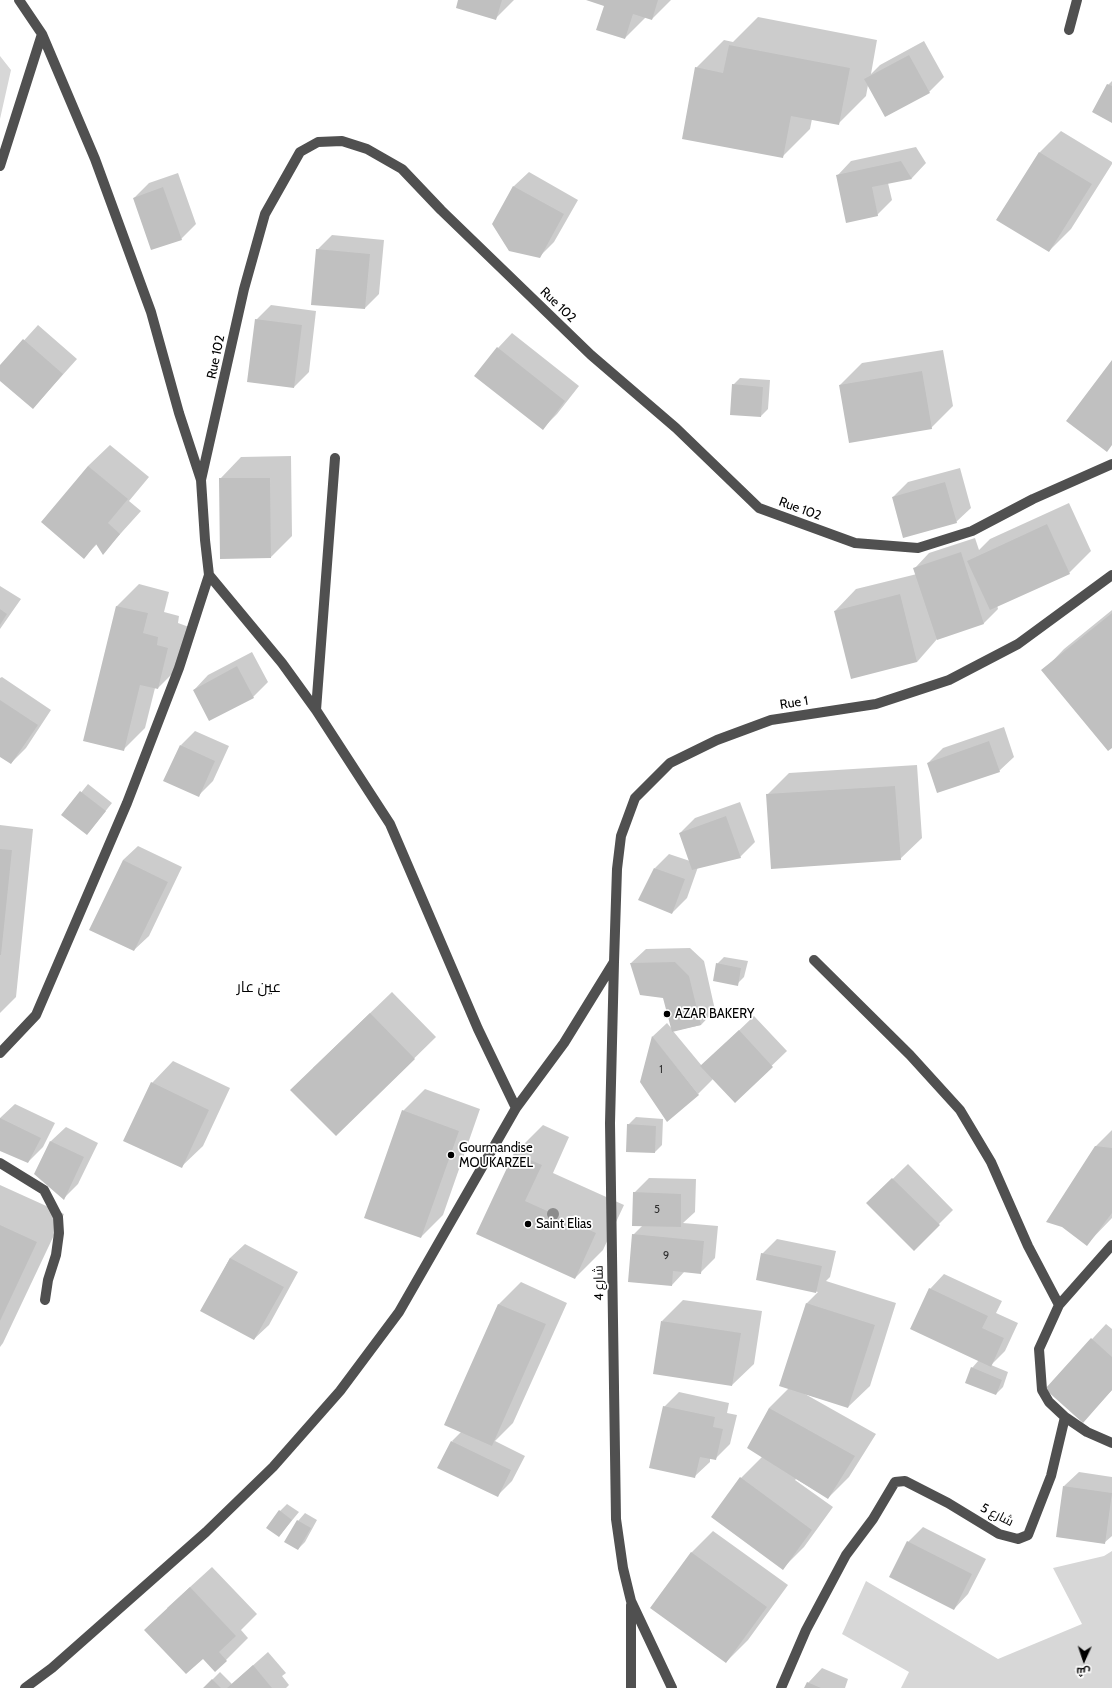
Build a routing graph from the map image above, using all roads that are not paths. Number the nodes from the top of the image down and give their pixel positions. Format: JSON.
{"nodes":[{"id":1,"x":19,"y":0,"type":"edge"},
{"id":2,"x":1077,"y":0,"type":"edge"},
{"id":3,"x":1069,"y":30,"type":"dead end"},
{"id":4,"x":42,"y":34,"type":"junction"},
{"id":5,"x":0,"y":166,"type":"edge"},
{"id":6,"x":335,"y":458,"type":"dead end"},
{"id":7,"x":1112,"y":464,"type":"edge"},
{"id":8,"x":202,"y":480,"type":"junction"},
{"id":9,"x":208,"y":574,"type":"junction"},
{"id":10,"x":1112,"y":575,"type":"edge"},
{"id":11,"x":316,"y":710,"type":"junction"},
{"id":12,"x":814,"y":960,"type":"dead end"},
{"id":13,"x":614,"y":962,"type":"junction"},
{"id":14,"x":0,"y":1053,"type":"edge"},
{"id":15,"x":516,"y":1108,"type":"junction"},
{"id":16,"x":0,"y":1163,"type":"edge"},
{"id":17,"x":1112,"y":1246,"type":"edge"},
{"id":18,"x":45,"y":1300,"type":"dead end"},
{"id":19,"x":1059,"y":1305,"type":"junction"},
{"id":20,"x":1065,"y":1417,"type":"junction"},
{"id":21,"x":1112,"y":1443,"type":"edge"},
{"id":22,"x":631,"y":1601,"type":"junction"},
{"id":23,"x":25,"y":1688,"type":"edge"},
{"id":24,"x":631,"y":1688,"type":"edge"},
{"id":25,"x":672,"y":1688,"type":"edge"},
{"id":26,"x":781,"y":1688,"type":"edge"}],
"edges":[{"from":1,"to":4,"type":"street"},
{"from":2,"to":3,"type":"street"},
{"from":4,"to":5,"type":"street"},
{"from":4,"to":8,"type":"street"},
{"from":6,"to":11,"type":"street"},
{"from":7,"to":8,"type":"street","name":"Rue 102"},
{"from":8,"to":9,"type":"street"},
{"from":9,"to":11,"type":"street"},
{"from":9,"to":14,"type":"street"},
{"from":10,"to":13,"type":"street","name":"Rue 1"},
{"from":11,"to":15,"type":"street"},
{"from":12,"to":19,"type":"street"},
{"from":13,"to":15,"type":"street"},
{"from":13,"to":22,"type":"street","name":"شارع 4"},
{"from":15,"to":23,"type":"street"},
{"from":16,"to":18,"type":"street"},
{"from":17,"to":19,"type":"street"},
{"from":19,"to":20,"type":"street"},
{"from":20,"to":21,"type":"street"},
{"from":20,"to":26,"type":"street","name":"شارع 5"},
{"from":22,"to":24,"type":"street"},
{"from":22,"to":25,"type":"street"}]}
